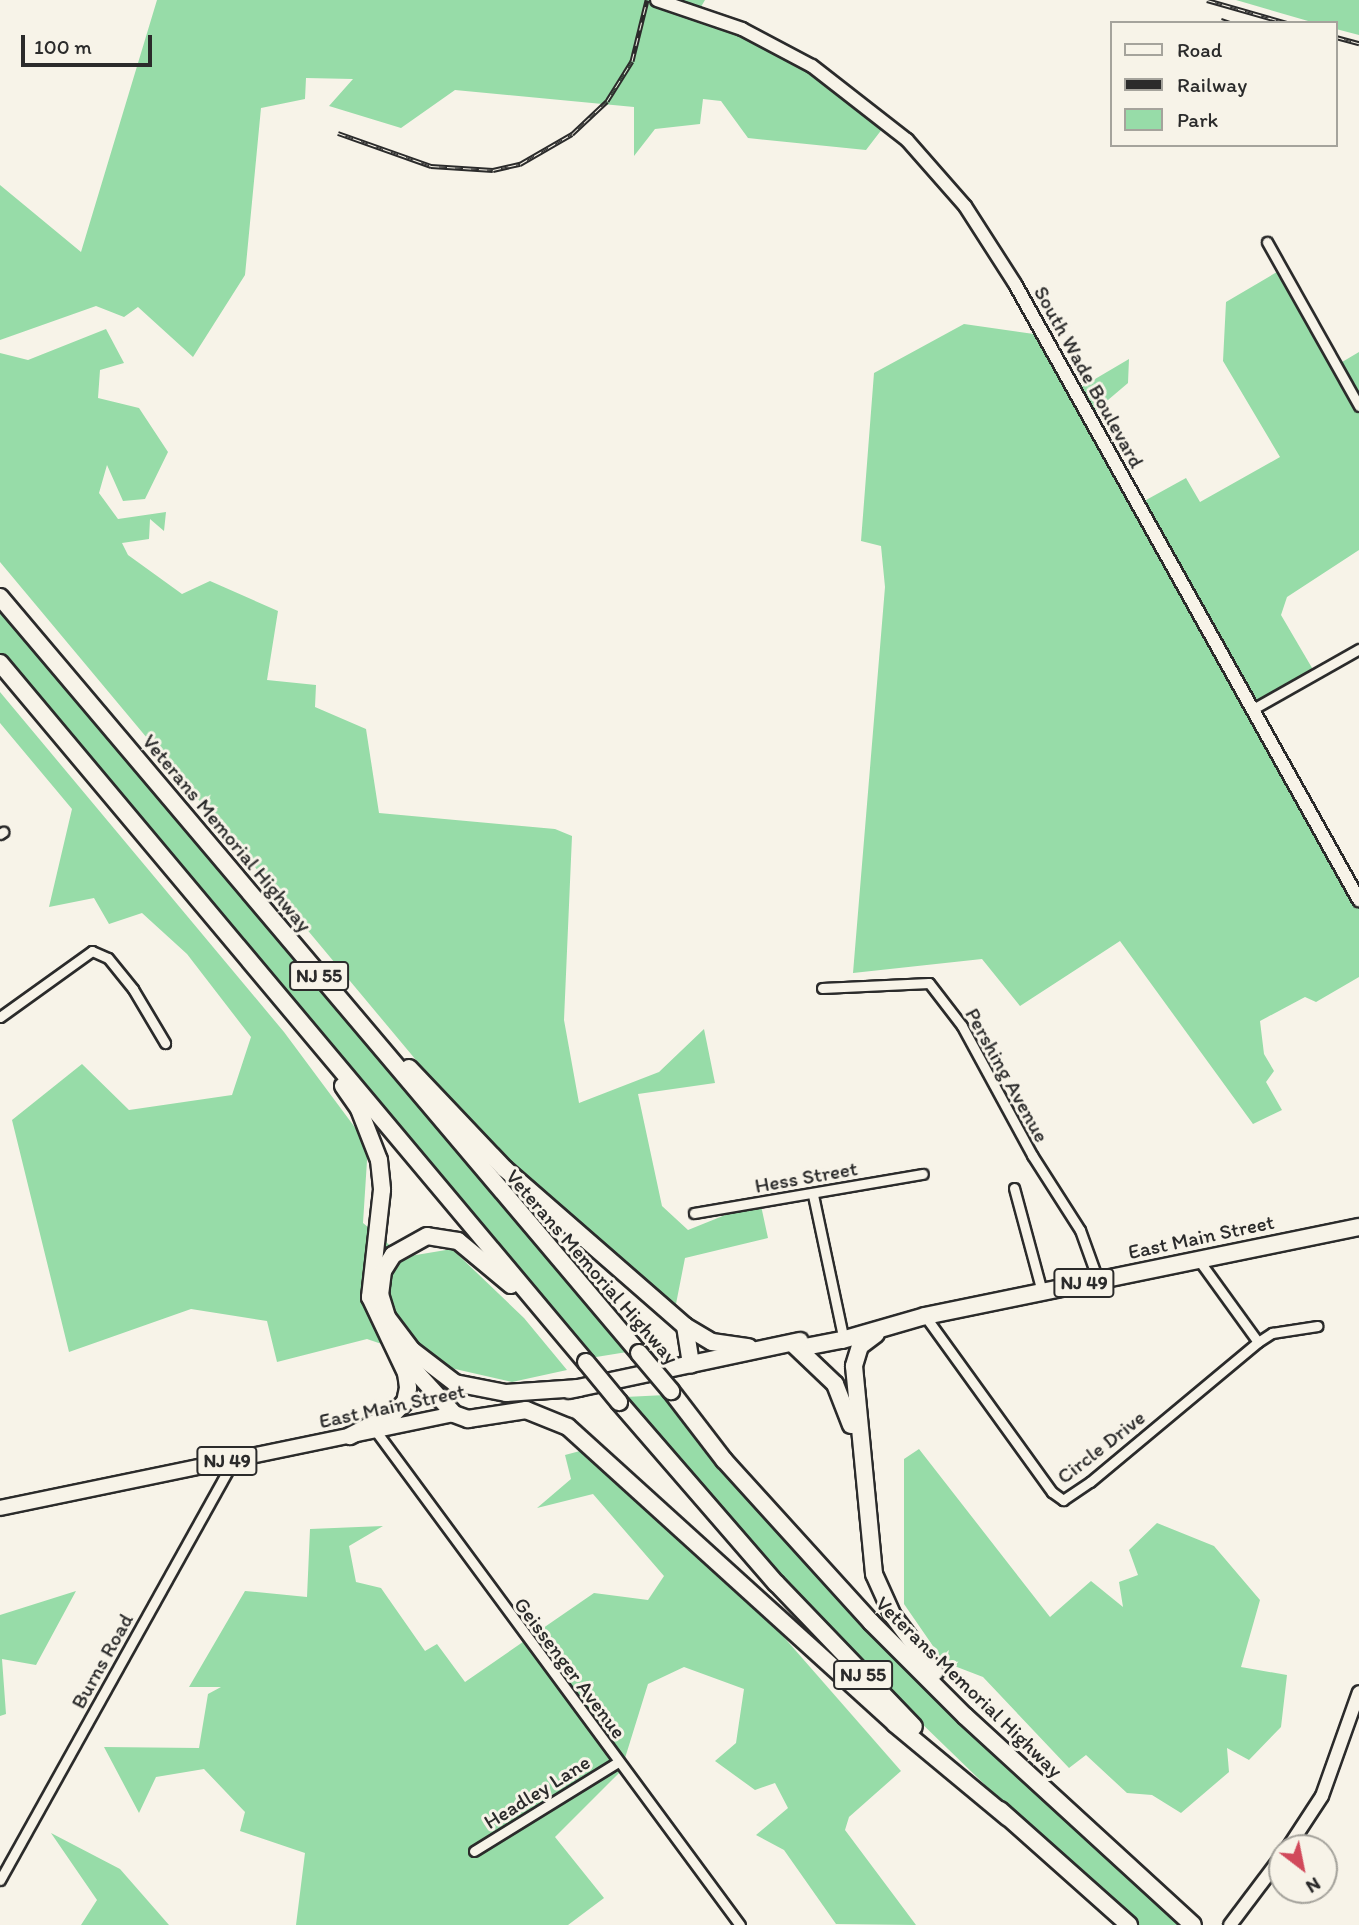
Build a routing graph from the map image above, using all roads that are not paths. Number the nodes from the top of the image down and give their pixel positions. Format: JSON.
{"nodes":[{"id":1,"x":657,"y":0,"type":"edge"},
{"id":2,"x":1267,"y":242,"type":"dead end"},
{"id":3,"x":1359,"y":406,"type":"edge"},
{"id":4,"x":0,"y":597,"type":"edge"},
{"id":5,"x":1359,"y":649,"type":"edge"},
{"id":6,"x":0,"y":663,"type":"edge"},
{"id":7,"x":1253,"y":709,"type":"junction"},
{"id":8,"x":1359,"y":901,"type":"edge"},
{"id":9,"x":275,"y":923,"type":"junction"},
{"id":10,"x":239,"y":947,"type":"junction"},
{"id":11,"x":822,"y":988,"type":"dead end"},
{"id":12,"x":0,"y":1017,"type":"edge"},
{"id":13,"x":164,"y":1043,"type":"dead end"},
{"id":14,"x":923,"y":1174,"type":"dead end"},
{"id":15,"x":1014,"y":1188,"type":"dead end"},
{"id":16,"x":813,"y":1195,"type":"junction"},
{"id":17,"x":694,"y":1213,"type":"dead end"},
{"id":18,"x":1359,"y":1227,"type":"edge"},
{"id":19,"x":1198,"y":1259,"type":"junction"},
{"id":20,"x":1098,"y":1280,"type":"junction"},
{"id":21,"x":1042,"y":1292,"type":"junction"},
{"id":22,"x":925,"y":1316,"type":"junction"},
{"id":23,"x":685,"y":1325,"type":"junction"},
{"id":24,"x":887,"y":1325,"type":"junction"},
{"id":25,"x":1317,"y":1326,"type":"dead end"},
{"id":26,"x":560,"y":1330,"type":"junction"},
{"id":27,"x":842,"y":1331,"type":"junction"},
{"id":28,"x":1258,"y":1342,"type":"junction"},
{"id":29,"x":793,"y":1344,"type":"junction"},
{"id":30,"x":769,"y":1349,"type":"junction"},
{"id":31,"x":396,"y":1350,"type":"junction"},
{"id":32,"x":691,"y":1365,"type":"junction"},
{"id":33,"x":579,"y":1388,"type":"junction"},
{"id":34,"x":454,"y":1414,"type":"junction"},
{"id":35,"x":375,"y":1430,"type":"junction"},
{"id":36,"x":350,"y":1436,"type":"junction"},
{"id":37,"x":234,"y":1460,"type":"junction"},
{"id":38,"x":860,"y":1465,"type":"junction"},
{"id":39,"x":0,"y":1508,"type":"edge"},
{"id":40,"x":1359,"y":1692,"type":"edge"},
{"id":41,"x":618,"y":1762,"type":"junction"},
{"id":42,"x":1037,"y":1781,"type":"junction"},
{"id":43,"x":1007,"y":1816,"type":"junction"},
{"id":44,"x":1297,"y":1834,"type":"edge"},
{"id":45,"x":474,"y":1851,"type":"dead end"},
{"id":46,"x":1268,"y":1875,"type":"edge"},
{"id":47,"x":0,"y":1880,"type":"edge"},
{"id":48,"x":1190,"y":1922,"type":"edge"},
{"id":49,"x":740,"y":1925,"type":"edge"},
{"id":50,"x":1129,"y":1925,"type":"edge"},
{"id":51,"x":1230,"y":1925,"type":"edge"}],
"edges":[{"from":1,"to":7,"type":"main road","name":"South Wade Boulevard"},
{"from":2,"to":3,"type":"street"},
{"from":4,"to":9,"type":"highway","name":"Veterans Memorial Highway","number":"NJ 55"},
{"from":5,"to":7,"type":"street"},
{"from":6,"to":10,"type":"highway","number":"NJ 55"},
{"from":7,"to":8,"type":"main road","name":"South Wade Boulevard"},
{"from":9,"to":23,"type":"highway"},
{"from":9,"to":42,"type":"highway","name":"Veterans Memorial Highway","number":"NJ 55","bridge":true},
{"from":10,"to":26,"type":"highway","number":"NJ 55"},
{"from":10,"to":31,"type":"highway"},
{"from":11,"to":20,"type":"street","name":"Pershing Avenue"},
{"from":12,"to":13,"type":"street"},
{"from":14,"to":16,"type":"street","name":"Hess Street"},
{"from":15,"to":21,"type":"street"},
{"from":16,"to":17,"type":"street","name":"Hess Street"},
{"from":16,"to":27,"type":"street"},
{"from":18,"to":19,"type":"highway","name":"East Main Street","number":"NJ 49"},
{"from":19,"to":20,"type":"highway","name":"East Main Street","number":"NJ 49"},
{"from":19,"to":28,"type":"street"},
{"from":20,"to":21,"type":"highway","name":"East Main Street","number":"NJ 49"},
{"from":21,"to":22,"type":"highway","name":"East Main Street","number":"NJ 49"},
{"from":22,"to":24,"type":"highway","name":"East Main Street","number":"NJ 49"},
{"from":22,"to":28,"type":"street","name":"Circle Drive"},
{"from":23,"to":30,"type":"highway"},
{"from":23,"to":32,"type":"highway"},
{"from":24,"to":27,"type":"highway","name":"East Main Street","number":"NJ 49"},
{"from":24,"to":29,"type":"highway","name":"East Main Street","number":"NJ 49"},
{"from":24,"to":38,"type":"highway"},
{"from":25,"to":28,"type":"street"},
{"from":26,"to":33,"type":"highway"},
{"from":26,"to":43,"type":"highway","number":"NJ 55","bridge":true},
{"from":27,"to":29,"type":"highway","name":"East Main Street","number":"NJ 49"},
{"from":29,"to":30,"type":"highway","name":"East Main Street","number":"NJ 49"},
{"from":29,"to":38,"type":"highway"},
{"from":30,"to":32,"type":"highway","name":"East Main Street","number":"NJ 49"},
{"from":31,"to":34,"type":"highway"},
{"from":31,"to":36,"type":"highway"},
{"from":32,"to":33,"type":"highway","name":"East Main Street","number":"NJ 49"},
{"from":33,"to":34,"type":"highway","name":"East Main Street","number":"NJ 49"},
{"from":34,"to":35,"type":"main road","name":"East Main Street","number":"NJ 49"},
{"from":34,"to":43,"type":"highway"},
{"from":35,"to":36,"type":"main road","name":"East Main Street","number":"NJ 49"},
{"from":35,"to":41,"type":"street","name":"Geissenger Avenue"},
{"from":36,"to":37,"type":"main road","name":"East Main Street","number":"NJ 49"},
{"from":37,"to":39,"type":"main road","name":"East Main Street","number":"NJ 49"},
{"from":37,"to":47,"type":"street","name":"Burns Road"},
{"from":38,"to":42,"type":"highway"},
{"from":40,"to":44,"type":"main road"},
{"from":41,"to":45,"type":"street","name":"Headley Lane"},
{"from":41,"to":49,"type":"street","name":"Geissenger Avenue"},
{"from":42,"to":48,"type":"highway","name":"Veterans Memorial Highway","number":"NJ 55"},
{"from":43,"to":50,"type":"highway","number":"NJ 55"},
{"from":46,"to":51,"type":"main road"}]}
